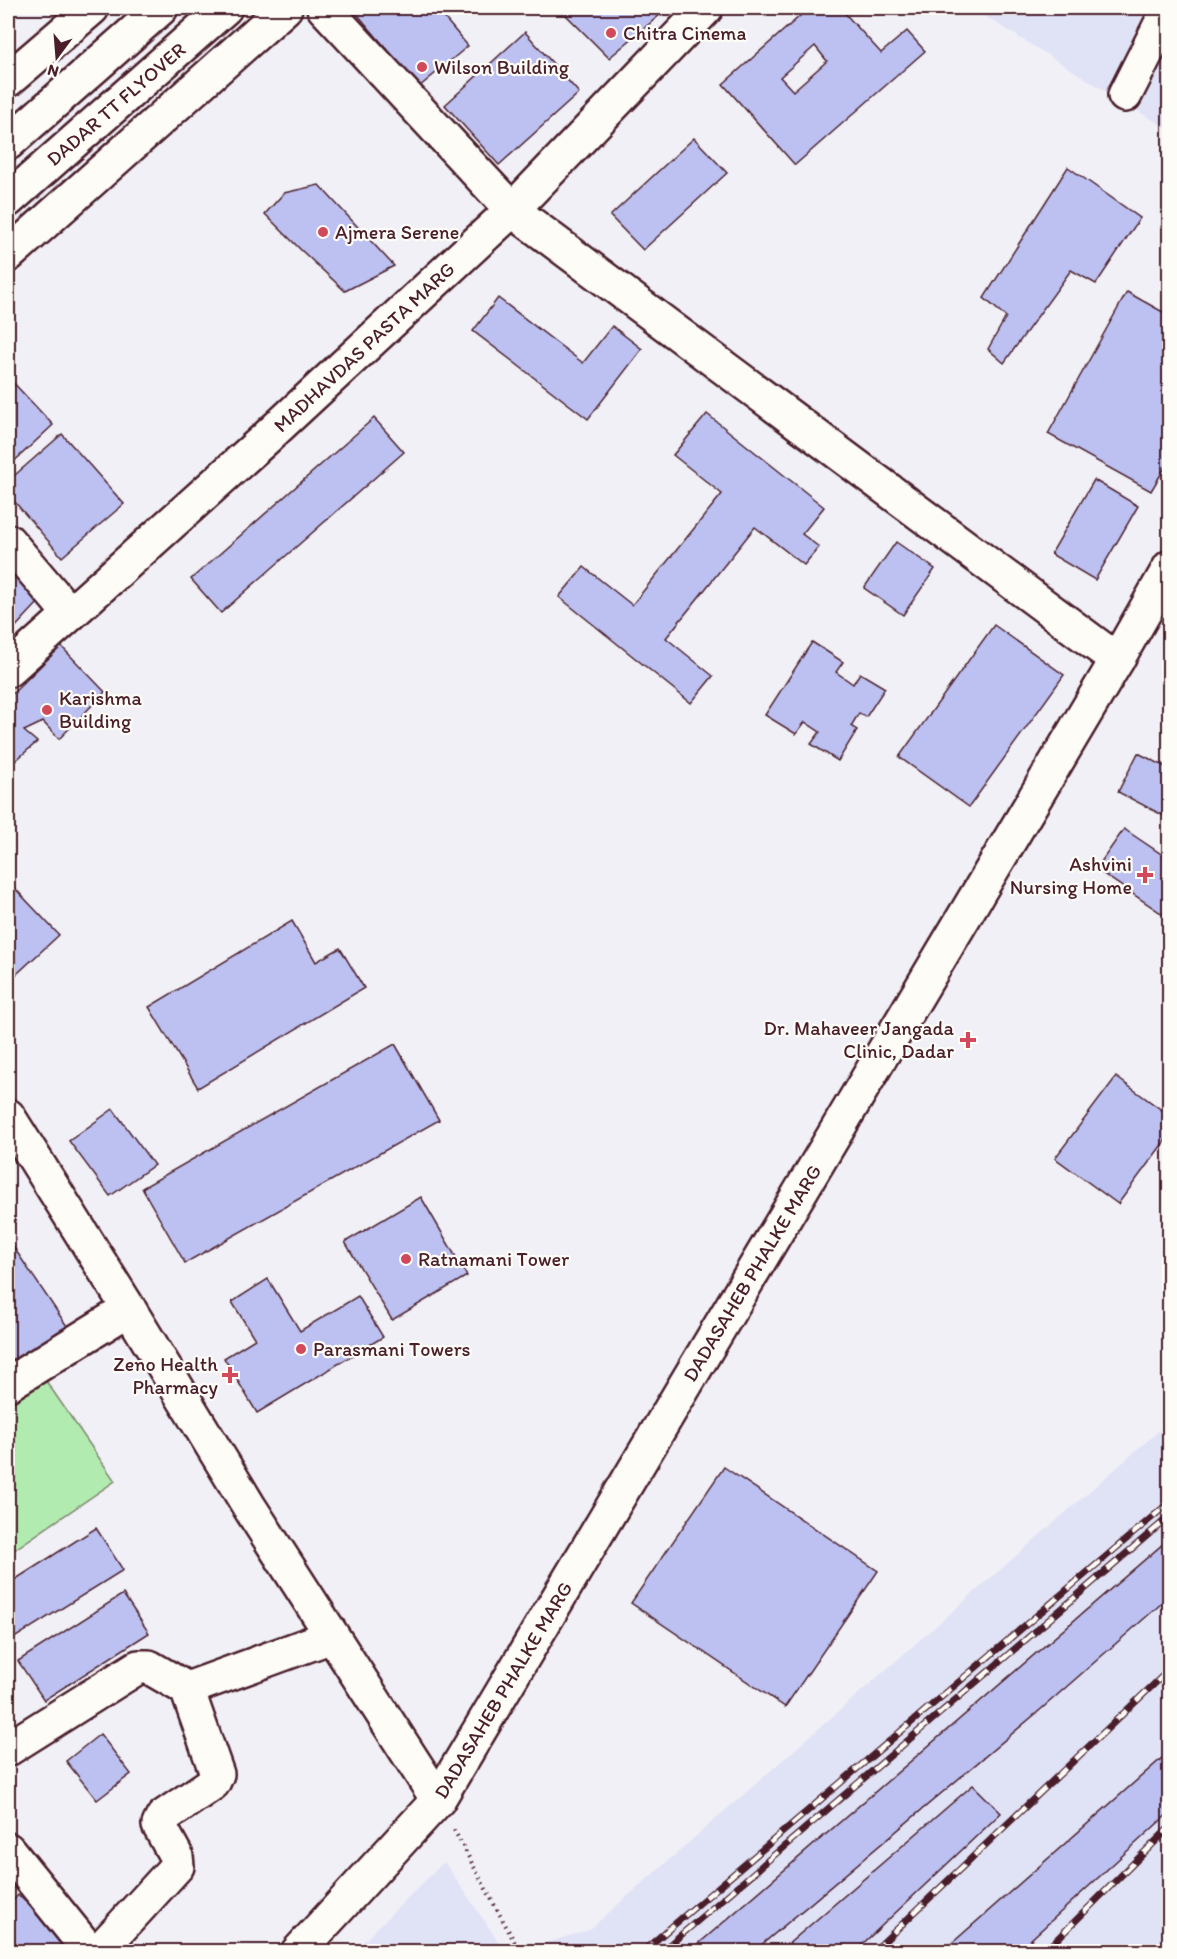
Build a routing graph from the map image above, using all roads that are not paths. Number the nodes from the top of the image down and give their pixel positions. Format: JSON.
{"nodes":[{"id":1,"x":92,"y":8,"type":"edge"},
{"id":2,"x":161,"y":8,"type":"edge"},
{"id":3,"x":225,"y":8,"type":"edge"},
{"id":4,"x":285,"y":8,"type":"edge"},
{"id":5,"x":324,"y":8,"type":"edge"},
{"id":6,"x":706,"y":8,"type":"edge"},
{"id":7,"x":1169,"y":8,"type":"edge"},
{"id":8,"x":8,"y":81,"type":"edge"},
{"id":9,"x":1125,"y":95,"type":"dead end"},
{"id":10,"x":8,"y":143,"type":"edge"},
{"id":11,"x":8,"y":200,"type":"edge"},
{"id":12,"x":512,"y":210,"type":"junction"},
{"id":13,"x":8,"y":255,"type":"edge"},
{"id":14,"x":8,"y":541,"type":"edge"},
{"id":15,"x":1170,"y":567,"type":"edge"},
{"id":16,"x":70,"y":614,"type":"junction"},
{"id":17,"x":1117,"y":660,"type":"junction"},
{"id":18,"x":8,"y":670,"type":"edge"},
{"id":19,"x":8,"y":1116,"type":"edge"},
{"id":20,"x":129,"y":1309,"type":"junction"},
{"id":21,"x":8,"y":1383,"type":"edge"},
{"id":22,"x":332,"y":1636,"type":"junction"},
{"id":23,"x":187,"y":1689,"type":"junction"},
{"id":24,"x":8,"y":1749,"type":"edge"},
{"id":25,"x":438,"y":1800,"type":"junction"},
{"id":26,"x":8,"y":1850,"type":"edge"},
{"id":27,"x":298,"y":1952,"type":"edge"}],
"edges":[{"from":1,"to":8,"type":"main road"},
{"from":2,"to":10,"type":"main road"},
{"from":3,"to":11,"type":"main road","name":"DADAR TT FLYOVER"},
{"from":4,"to":13,"type":"main road"},
{"from":5,"to":12,"type":"main road"},
{"from":6,"to":12,"type":"main road","name":"MADHAVDAS PASTA MARG"},
{"from":7,"to":9,"type":"main road"},
{"from":12,"to":16,"type":"main road","name":"MADHAVDAS PASTA MARG"},
{"from":12,"to":17,"type":"main road"},
{"from":14,"to":16,"type":"main road"},
{"from":15,"to":17,"type":"main road","name":"DADASAHEB PHALKE MARG"},
{"from":16,"to":18,"type":"main road","name":"MADHAVDAS PASTA MARG"},
{"from":17,"to":25,"type":"main road","name":"DADASAHEB PHALKE MARG"},
{"from":19,"to":20,"type":"main road"},
{"from":20,"to":21,"type":"main road"},
{"from":20,"to":22,"type":"main road"},
{"from":22,"to":23,"type":"main road"},
{"from":22,"to":25,"type":"main road"},
{"from":23,"to":24,"type":"main road"},
{"from":23,"to":26,"type":"main road"},
{"from":25,"to":27,"type":"main road","name":"DADASAHEB PHALKE MARG"}]}
